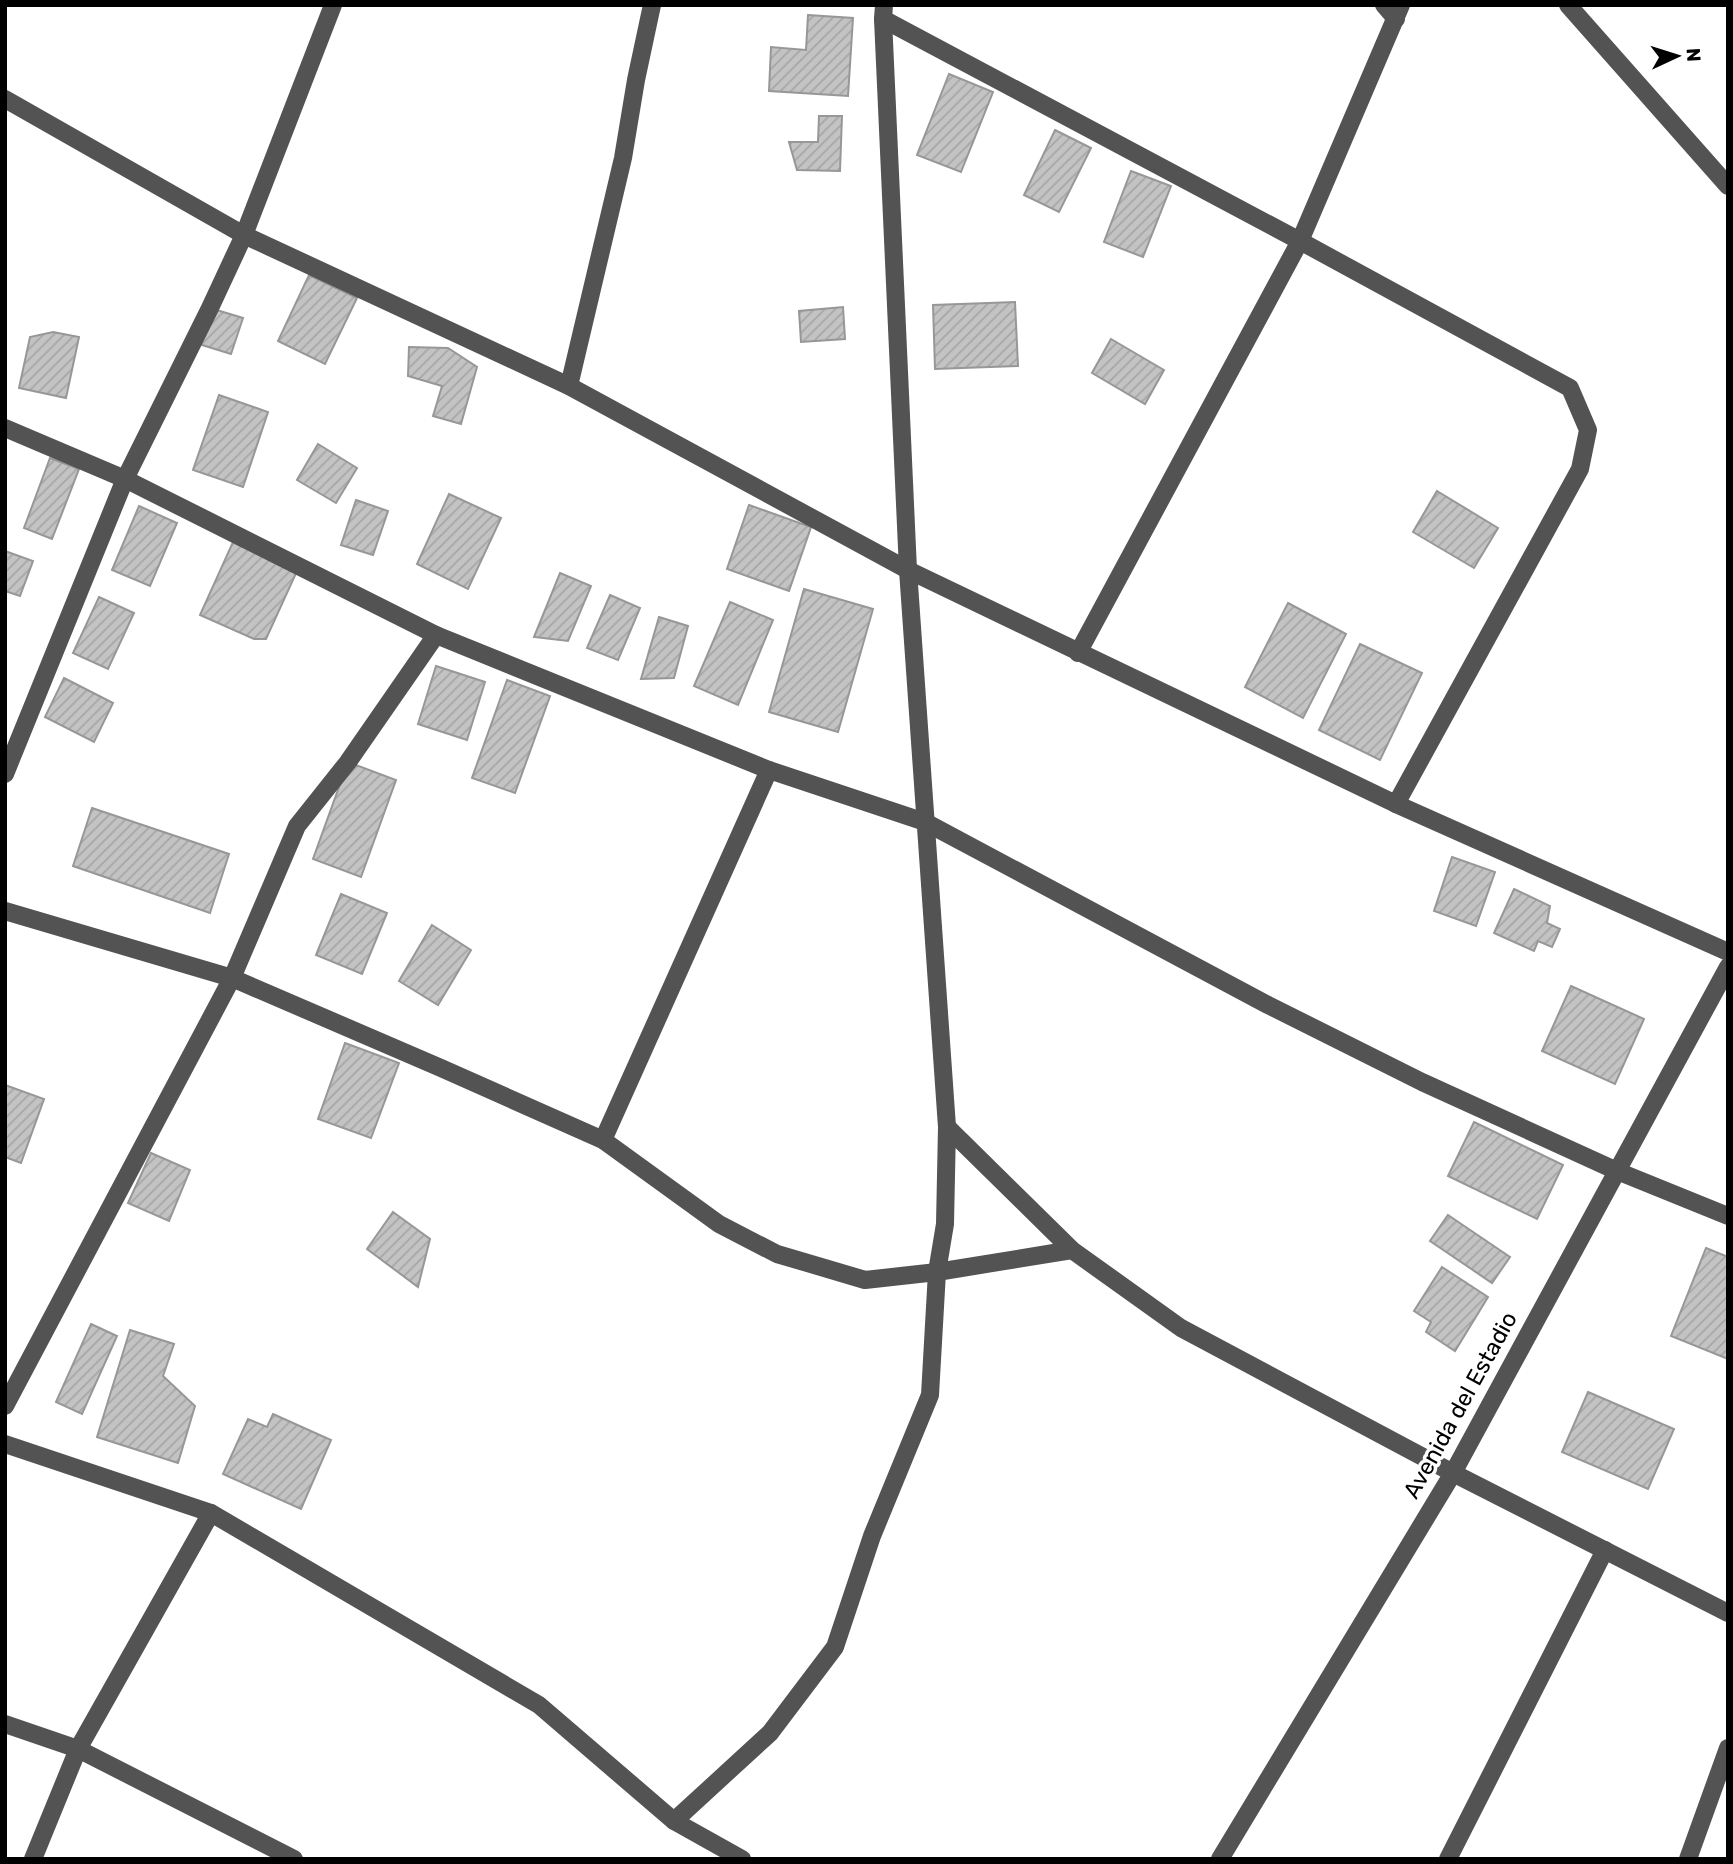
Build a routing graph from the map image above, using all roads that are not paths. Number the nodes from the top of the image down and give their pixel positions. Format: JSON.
{"nodes":[{"id":1,"x":333,"y":5,"type":"edge"},
{"id":2,"x":652,"y":5,"type":"edge"},
{"id":3,"x":1568,"y":5,"type":"edge"},
{"id":4,"x":1394,"y":10,"type":"edge"},
{"id":5,"x":883,"y":12,"type":"edge"},
{"id":6,"x":5,"y":99,"type":"edge"},
{"id":7,"x":1728,"y":186,"type":"edge"},
{"id":8,"x":244,"y":235,"type":"junction"},
{"id":9,"x":1300,"y":241,"type":"junction"},
{"id":10,"x":569,"y":386,"type":"junction"},
{"id":11,"x":5,"y":428,"type":"edge"},
{"id":12,"x":125,"y":479,"type":"junction"},
{"id":13,"x":908,"y":570,"type":"junction"},
{"id":14,"x":436,"y":635,"type":"junction"},
{"id":15,"x":1078,"y":653,"type":"junction"},
{"id":16,"x":769,"y":770,"type":"junction"},
{"id":17,"x":5,"y":774,"type":"edge"},
{"id":18,"x":1396,"y":804,"type":"junction"},
{"id":19,"x":925,"y":822,"type":"junction"},
{"id":20,"x":5,"y":911,"type":"edge"},
{"id":21,"x":1728,"y":952,"type":"edge"},
{"id":22,"x":1728,"y":967,"type":"edge"},
{"id":23,"x":232,"y":978,"type":"junction"},
{"id":24,"x":947,"y":1127,"type":"junction"},
{"id":25,"x":603,"y":1140,"type":"junction"},
{"id":26,"x":1617,"y":1171,"type":"junction"},
{"id":27,"x":1728,"y":1216,"type":"edge"},
{"id":28,"x":1072,"y":1250,"type":"junction"},
{"id":29,"x":937,"y":1272,"type":"junction"},
{"id":30,"x":5,"y":1406,"type":"edge"},
{"id":31,"x":5,"y":1444,"type":"edge"},
{"id":32,"x":1453,"y":1473,"type":"junction"},
{"id":33,"x":211,"y":1513,"type":"junction"},
{"id":34,"x":1605,"y":1550,"type":"junction"},
{"id":35,"x":1728,"y":1613,"type":"edge"},
{"id":36,"x":5,"y":1724,"type":"edge"},
{"id":37,"x":1728,"y":1748,"type":"edge"},
{"id":38,"x":78,"y":1749,"type":"junction"},
{"id":39,"x":674,"y":1821,"type":"junction"},
{"id":40,"x":33,"y":1859,"type":"edge"},
{"id":41,"x":294,"y":1859,"type":"edge"},
{"id":42,"x":742,"y":1859,"type":"edge"},
{"id":43,"x":1220,"y":1859,"type":"edge"},
{"id":44,"x":1448,"y":1859,"type":"edge"},
{"id":45,"x":1688,"y":1859,"type":"edge"}],
"edges":[{"from":1,"to":8,"type":"street"},
{"from":2,"to":10,"type":"street"},
{"from":3,"to":7,"type":"street"},
{"from":4,"to":9,"type":"street"},
{"from":5,"to":9,"type":"street"},
{"from":5,"to":13,"type":"street"},
{"from":6,"to":8,"type":"street"},
{"from":8,"to":10,"type":"street"},
{"from":8,"to":12,"type":"street"},
{"from":9,"to":15,"type":"street"},
{"from":9,"to":18,"type":"street"},
{"from":10,"to":13,"type":"street"},
{"from":11,"to":12,"type":"street"},
{"from":12,"to":14,"type":"street"},
{"from":12,"to":17,"type":"street"},
{"from":13,"to":15,"type":"street"},
{"from":13,"to":19,"type":"street"},
{"from":14,"to":16,"type":"street"},
{"from":14,"to":23,"type":"street"},
{"from":15,"to":18,"type":"street"},
{"from":16,"to":19,"type":"street"},
{"from":16,"to":25,"type":"street"},
{"from":18,"to":21,"type":"street"},
{"from":19,"to":24,"type":"street"},
{"from":19,"to":26,"type":"street"},
{"from":20,"to":23,"type":"street"},
{"from":22,"to":26,"type":"street","name":"Avenida del Estadio"},
{"from":23,"to":25,"type":"street"},
{"from":23,"to":30,"type":"street"},
{"from":24,"to":28,"type":"street"},
{"from":24,"to":29,"type":"street"},
{"from":25,"to":29,"type":"street"},
{"from":26,"to":27,"type":"street"},
{"from":26,"to":32,"type":"street","name":"Avenida del Estadio"},
{"from":28,"to":29,"type":"street"},
{"from":28,"to":32,"type":"street"},
{"from":29,"to":39,"type":"street"},
{"from":31,"to":33,"type":"street"},
{"from":32,"to":34,"type":"street"},
{"from":32,"to":43,"type":"street","name":"Avenida del Estadio"},
{"from":33,"to":38,"type":"street"},
{"from":33,"to":39,"type":"street"},
{"from":34,"to":35,"type":"street"},
{"from":34,"to":44,"type":"street"},
{"from":36,"to":38,"type":"street"},
{"from":37,"to":45,"type":"street"},
{"from":38,"to":40,"type":"street"},
{"from":38,"to":41,"type":"street"},
{"from":39,"to":42,"type":"street"}]}
